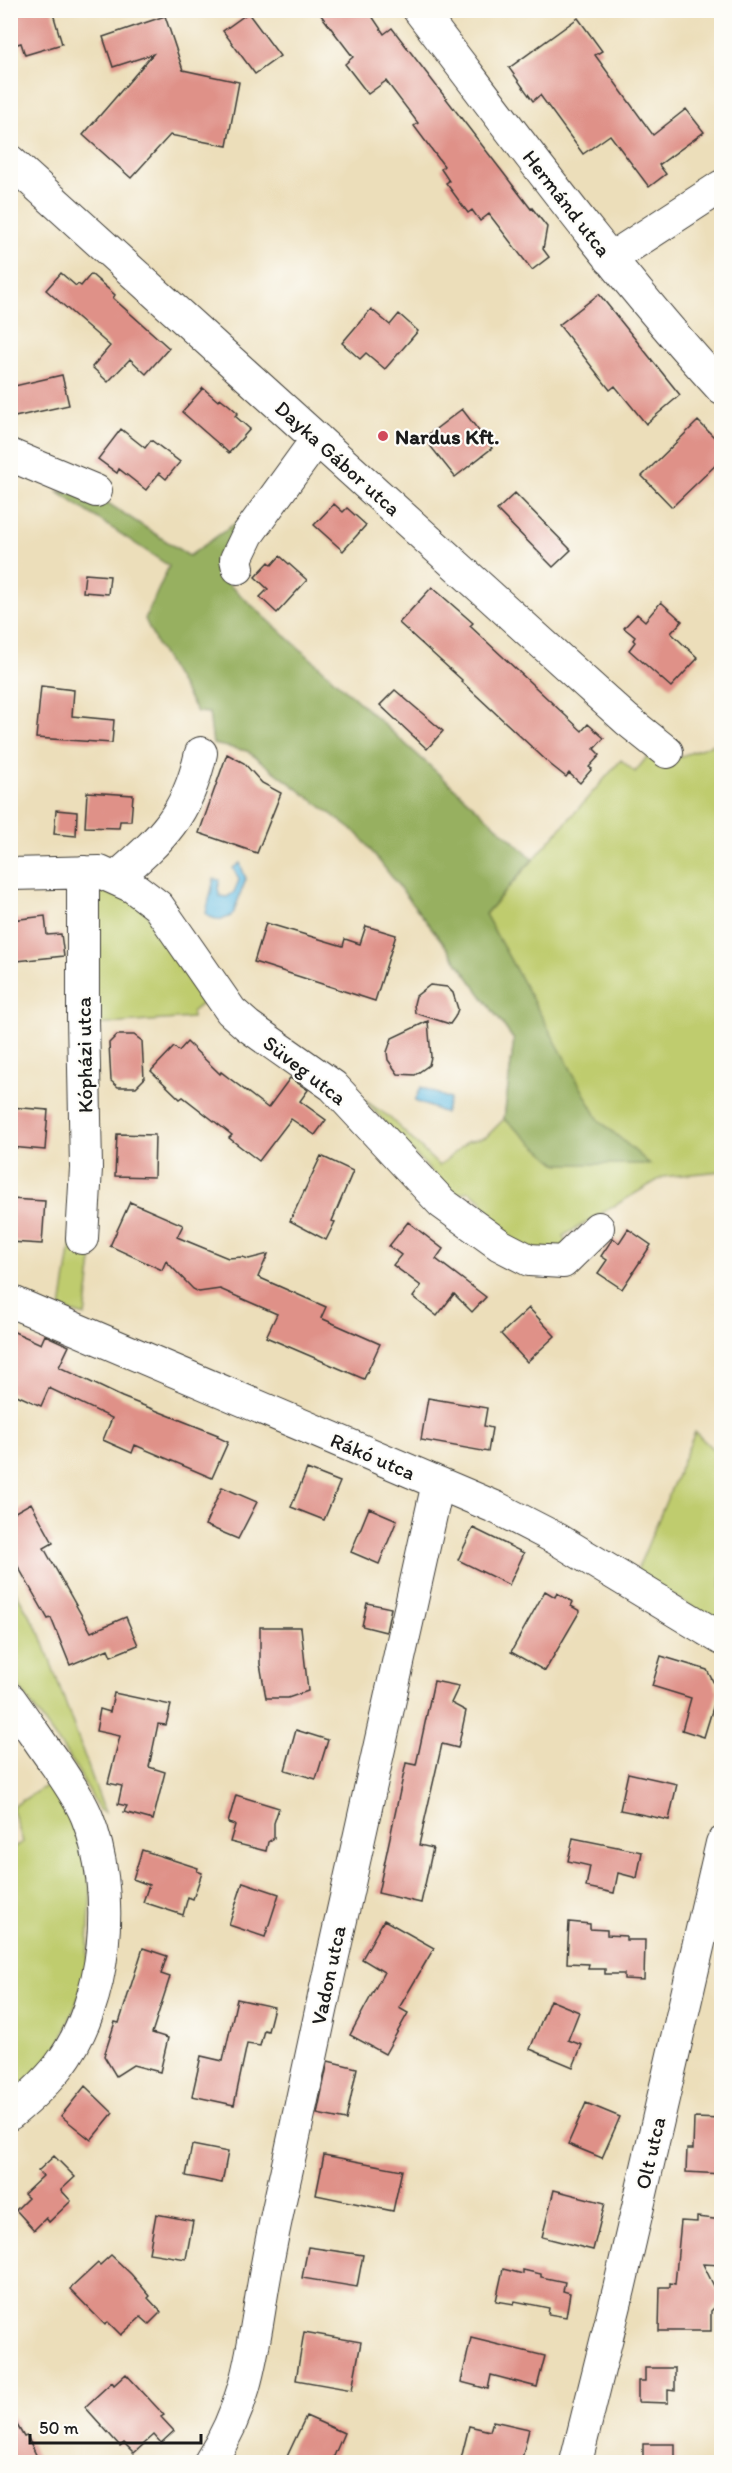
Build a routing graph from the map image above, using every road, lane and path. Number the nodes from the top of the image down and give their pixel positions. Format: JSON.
{"nodes":[{"id":1,"x":419,"y":10,"type":"edge"},
{"id":2,"x":10,"y":161,"type":"edge"},
{"id":3,"x":722,"y":186,"type":"edge"},
{"id":4,"x":610,"y":259,"type":"junction"},
{"id":5,"x":722,"y":389,"type":"edge"},
{"id":6,"x":317,"y":439,"type":"junction"},
{"id":7,"x":10,"y":455,"type":"edge"},
{"id":8,"x":96,"y":491,"type":"dead end"},
{"id":9,"x":238,"y":568,"type":"dead end"},
{"id":10,"x":667,"y":752,"type":"dead end"},
{"id":11,"x":201,"y":753,"type":"dead end"},
{"id":12,"x":83,"y":872,"type":"junction"},
{"id":13,"x":10,"y":874,"type":"edge"},
{"id":14,"x":116,"y":878,"type":"junction"},
{"id":15,"x":598,"y":1228,"type":"dead end"},
{"id":16,"x":82,"y":1238,"type":"dead end"},
{"id":17,"x":10,"y":1301,"type":"edge"},
{"id":18,"x":438,"y":1484,"type":"junction"},
{"id":19,"x":722,"y":1639,"type":"edge"},
{"id":20,"x":10,"y":1699,"type":"edge"},
{"id":21,"x":722,"y":1843,"type":"edge"},
{"id":22,"x":10,"y":2114,"type":"edge"},
{"id":23,"x":210,"y":2463,"type":"edge"},
{"id":24,"x":576,"y":2463,"type":"edge"}],
"edges":[{"from":1,"to":4,"type":"street","name":"Hermánd utca"},
{"from":2,"to":6,"type":"street","name":"Dayka Gábor utca"},
{"from":3,"to":4,"type":"street"},
{"from":4,"to":5,"type":"street","name":"Hermánd utca"},
{"from":6,"to":9,"type":"street"},
{"from":6,"to":10,"type":"street","name":"Dayka Gábor utca"},
{"from":7,"to":8,"type":"street"},
{"from":11,"to":14,"type":"street"},
{"from":12,"to":13,"type":"street","name":"Süveg utca"},
{"from":12,"to":14,"type":"street","name":"Süveg utca"},
{"from":12,"to":16,"type":"street","name":"Kópházi utca"},
{"from":14,"to":15,"type":"street","name":"Süveg utca"},
{"from":17,"to":18,"type":"street","name":"Rákó utca"},
{"from":18,"to":19,"type":"street","name":"Rákó utca"},
{"from":18,"to":23,"type":"street","name":"Vadon utca"},
{"from":20,"to":22,"type":"street"},
{"from":21,"to":24,"type":"street","name":"Olt utca"}]}
